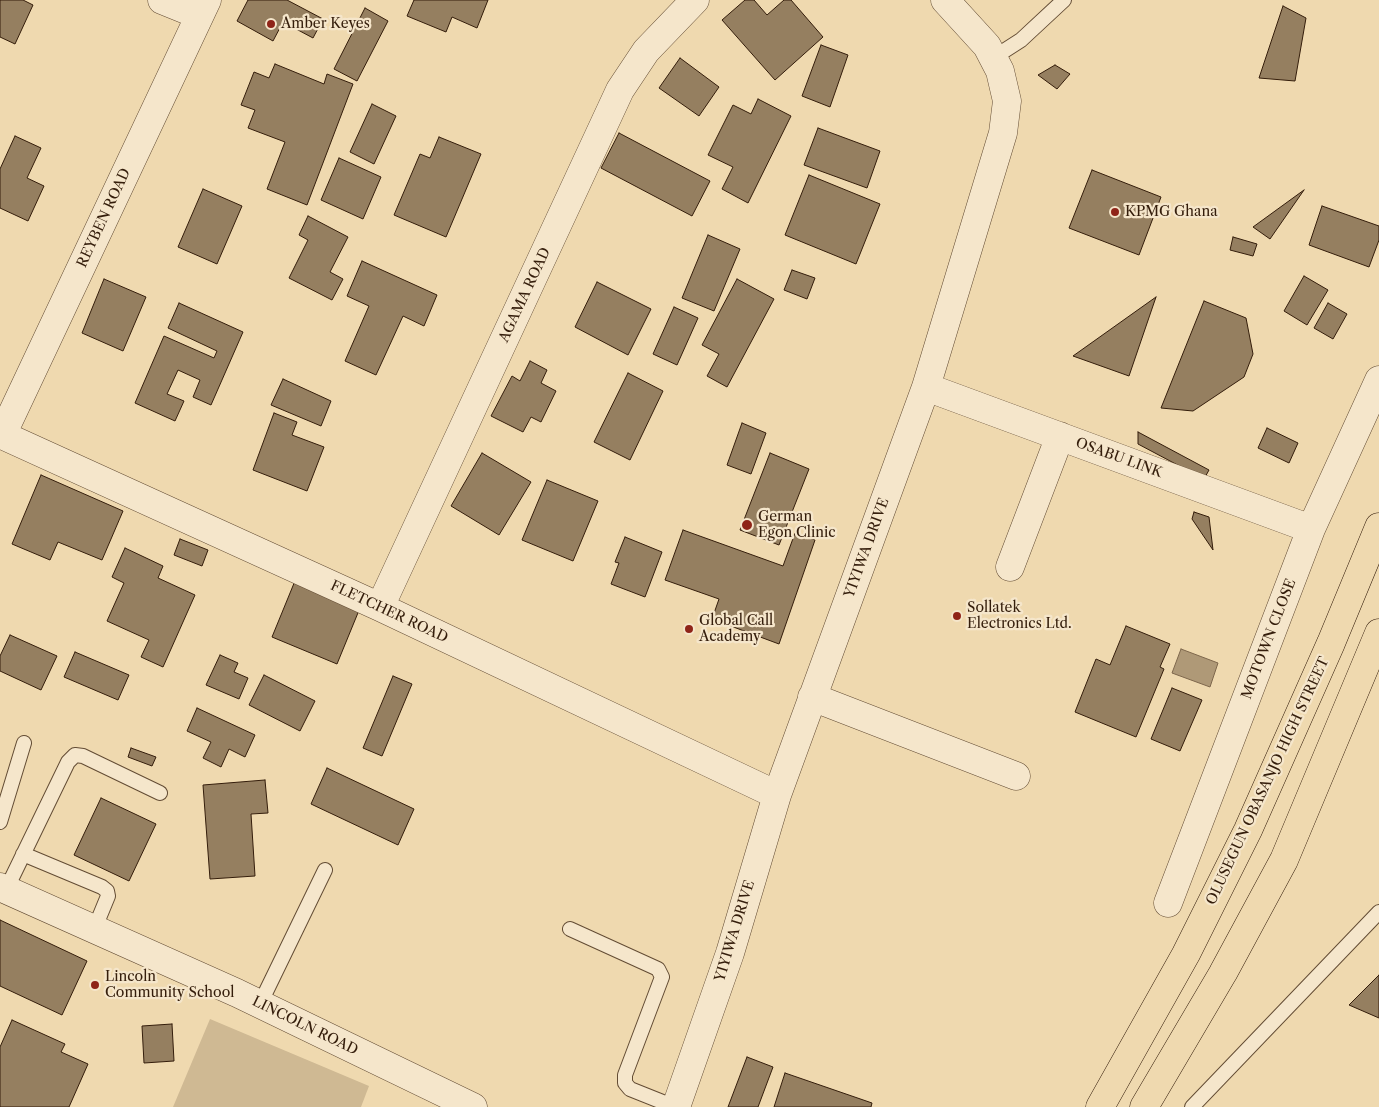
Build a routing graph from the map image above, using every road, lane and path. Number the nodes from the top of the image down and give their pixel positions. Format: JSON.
{"nodes":[{"id":1,"x":162,"y":0,"type":"edge"},
{"id":2,"x":695,"y":0,"type":"edge"},
{"id":3,"x":945,"y":0,"type":"edge"},
{"id":4,"x":1064,"y":0,"type":"edge"},
{"id":5,"x":203,"y":8,"type":"edge"},
{"id":6,"x":993,"y":58,"type":"junction"},
{"id":7,"x":1379,"y":380,"type":"edge"},
{"id":8,"x":926,"y":387,"type":"junction"},
{"id":9,"x":1,"y":435,"type":"edge"},
{"id":10,"x":1060,"y":436,"type":"junction"},
{"id":11,"x":1379,"y":527,"type":"edge"},
{"id":12,"x":1311,"y":529,"type":"junction"},
{"id":13,"x":1010,"y":567,"type":"dead end"},
{"id":14,"x":380,"y":607,"type":"junction"},
{"id":15,"x":1379,"y":633,"type":"edge"},
{"id":16,"x":812,"y":697,"type":"junction"},
{"id":17,"x":24,"y":743,"type":"dead end"},
{"id":18,"x":1016,"y":776,"type":"dead end"},
{"id":19,"x":160,"y":793,"type":"dead end"},
{"id":20,"x":776,"y":795,"type":"junction"},
{"id":21,"x":0,"y":822,"type":"edge"},
{"id":22,"x":23,"y":854,"type":"junction"},
{"id":23,"x":324,"y":870,"type":"dead end"},
{"id":24,"x":3,"y":888,"type":"edge"},
{"id":25,"x":1168,"y":903,"type":"dead end"},
{"id":26,"x":1379,"y":912,"type":"edge"},
{"id":27,"x":94,"y":930,"type":"junction"},
{"id":28,"x":570,"y":930,"type":"dead end"},
{"id":29,"x":260,"y":1004,"type":"junction"},
{"id":30,"x":473,"y":1107,"type":"edge"},
{"id":31,"x":675,"y":1107,"type":"edge"},
{"id":32,"x":1100,"y":1107,"type":"edge"},
{"id":33,"x":1144,"y":1107,"type":"edge"},
{"id":34,"x":1192,"y":1107,"type":"edge"}],
"edges":[{"from":1,"to":5,"type":"street"},
{"from":2,"to":14,"type":"street","name":"AGAMA ROAD"},
{"from":3,"to":6,"type":"street","name":"YIYIWA DRIVE"},
{"from":4,"to":6,"type":"lane"},
{"from":5,"to":9,"type":"street","name":"REYBEN ROAD"},
{"from":6,"to":8,"type":"street","name":"YIYIWA DRIVE"},
{"from":7,"to":12,"type":"street","name":"MOTOWN CLOSE"},
{"from":8,"to":10,"type":"street","name":"OSABU LINK"},
{"from":8,"to":16,"type":"street","name":"YIYIWA DRIVE"},
{"from":9,"to":14,"type":"street","name":"FLETCHER ROAD"},
{"from":10,"to":12,"type":"street","name":"OSABU LINK"},
{"from":10,"to":13,"type":"street"},
{"from":11,"to":32,"type":"main road","name":"OLUSEGUN OBASANJO HIGH STREET"},
{"from":12,"to":25,"type":"street","name":"MOTOWN CLOSE"},
{"from":14,"to":20,"type":"street","name":"FLETCHER ROAD"},
{"from":15,"to":33,"type":"main road"},
{"from":16,"to":18,"type":"street"},
{"from":16,"to":20,"type":"street","name":"YIYIWA DRIVE"},
{"from":17,"to":21,"type":"lane"},
{"from":19,"to":22,"type":"lane"},
{"from":20,"to":31,"type":"street","name":"YIYIWA DRIVE"},
{"from":22,"to":24,"type":"lane"},
{"from":22,"to":27,"type":"lane"},
{"from":23,"to":29,"type":"lane"},
{"from":24,"to":27,"type":"street","name":"LINCOLN ROAD"},
{"from":26,"to":34,"type":"lane"},
{"from":27,"to":29,"type":"street","name":"LINCOLN ROAD"},
{"from":28,"to":31,"type":"lane"},
{"from":29,"to":30,"type":"street","name":"LINCOLN ROAD"}]}
